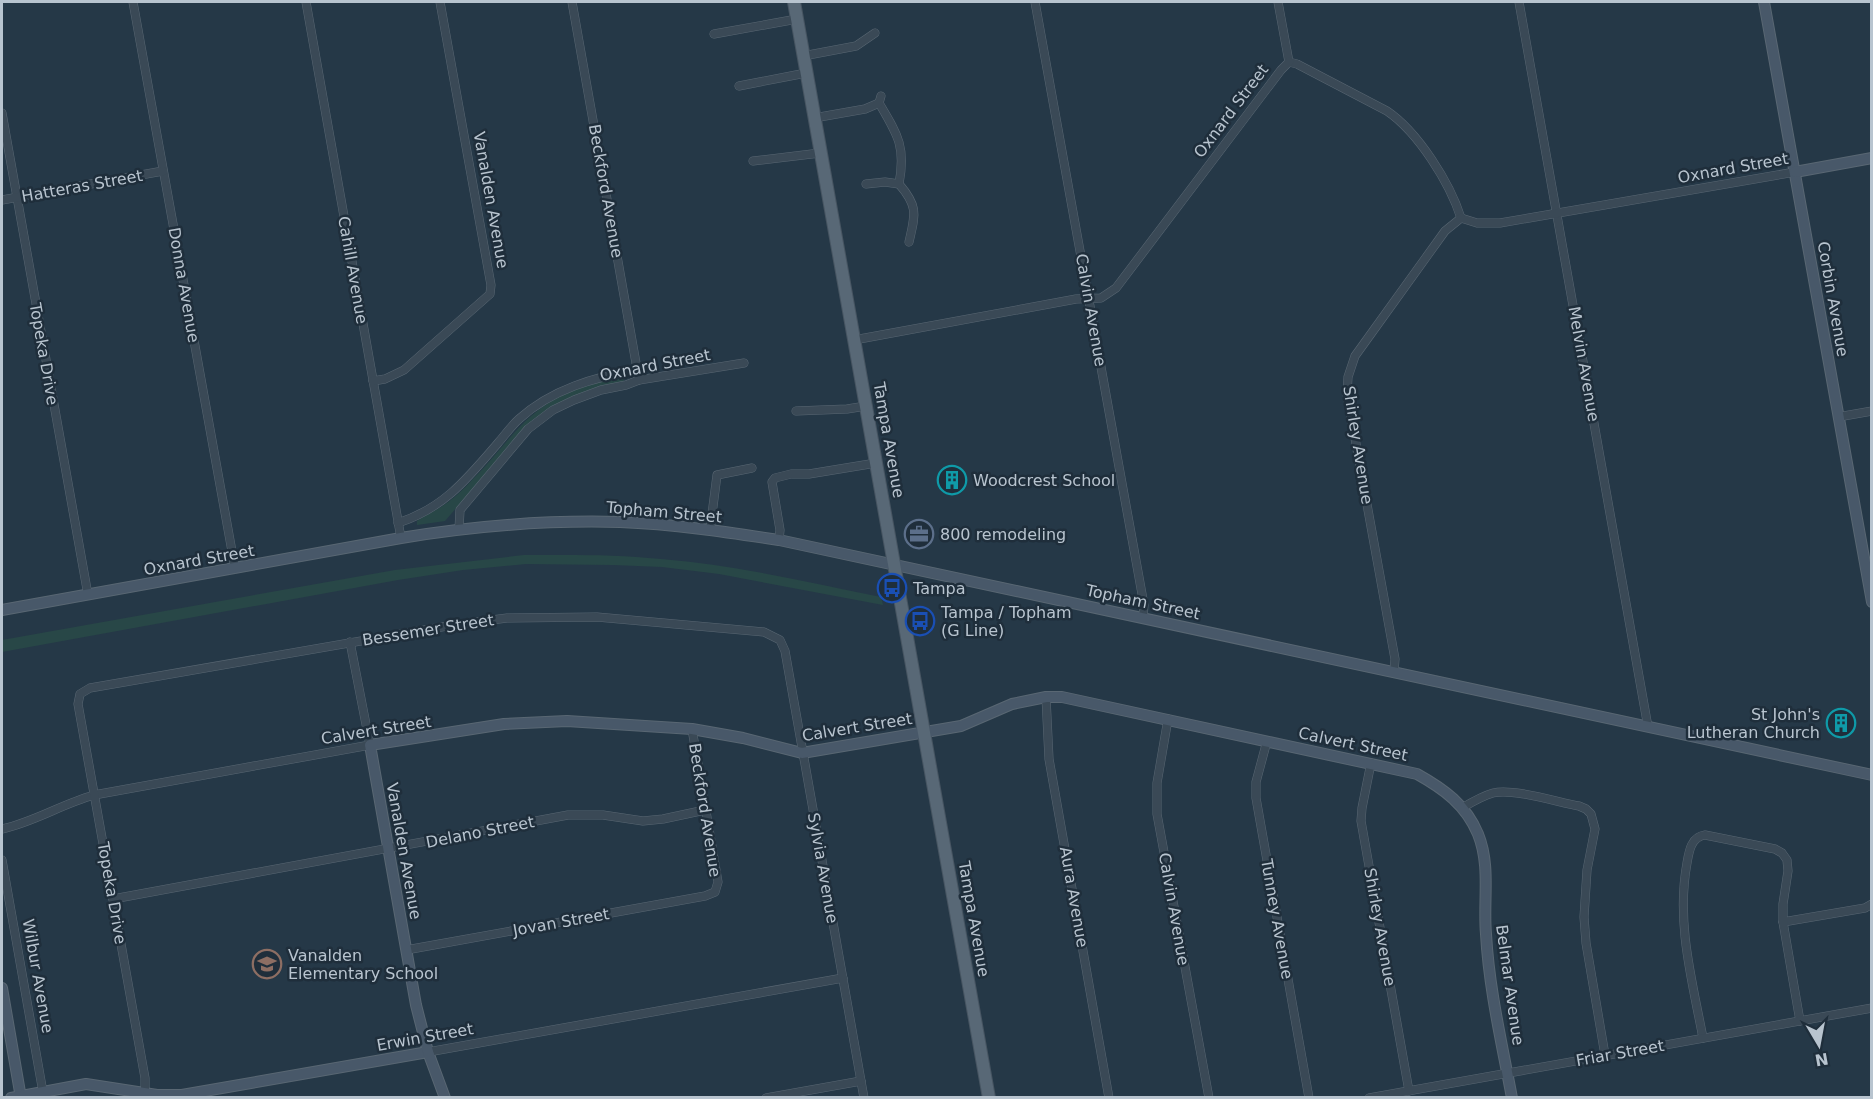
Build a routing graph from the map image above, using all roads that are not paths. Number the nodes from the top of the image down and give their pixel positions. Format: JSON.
{"nodes":[{"id":1,"x":133,"y":2,"type":"edge"},
{"id":2,"x":306,"y":2,"type":"edge"},
{"id":3,"x":440,"y":2,"type":"edge"},
{"id":4,"x":572,"y":2,"type":"edge"},
{"id":5,"x":794,"y":2,"type":"edge"},
{"id":6,"x":1035,"y":2,"type":"edge"},
{"id":7,"x":1278,"y":2,"type":"edge"},
{"id":8,"x":1519,"y":2,"type":"edge"},
{"id":9,"x":1764,"y":2,"type":"edge"},
{"id":10,"x":797,"y":19,"type":"junction"},
{"id":11,"x":875,"y":33,"type":"dead end"},
{"id":12,"x":714,"y":34,"type":"dead end"},
{"id":13,"x":803,"y":56,"type":"junction"},
{"id":14,"x":1289,"y":62,"type":"junction"},
{"id":15,"x":806,"y":73,"type":"junction"},
{"id":16,"x":739,"y":86,"type":"dead end"},
{"id":17,"x":2,"y":113,"type":"edge"},
{"id":18,"x":814,"y":118,"type":"junction"},
{"id":19,"x":820,"y":153,"type":"junction"},
{"id":20,"x":1872,"y":158,"type":"edge"},
{"id":21,"x":753,"y":161,"type":"dead end"},
{"id":22,"x":164,"y":171,"type":"junction"},
{"id":23,"x":1795,"y":172,"type":"junction"},
{"id":24,"x":866,"y":184,"type":"dead end"},
{"id":25,"x":899,"y":184,"type":"junction"},
{"id":26,"x":16,"y":198,"type":"junction"},
{"id":27,"x":2,"y":200,"type":"edge"},
{"id":28,"x":1557,"y":213,"type":"junction"},
{"id":29,"x":1461,"y":218,"type":"junction"},
{"id":30,"x":909,"y":242,"type":"dead end"},
{"id":31,"x":1090,"y":300,"type":"junction"},
{"id":32,"x":854,"y":340,"type":"junction"},
{"id":33,"x":744,"y":363,"type":"dead end"},
{"id":34,"x":637,"y":370,"type":"junction"},
{"id":35,"x":639,"y":380,"type":"junction"},
{"id":36,"x":373,"y":381,"type":"junction"},
{"id":37,"x":866,"y":406,"type":"junction"},
{"id":38,"x":796,"y":411,"type":"dead end"},
{"id":39,"x":1872,"y":411,"type":"edge"},
{"id":40,"x":1838,"y":417,"type":"junction"},
{"id":41,"x":876,"y":463,"type":"junction"},
{"id":42,"x":752,"y":468,"type":"dead end"},
{"id":43,"x":398,"y":523,"type":"junction"},
{"id":44,"x":459,"y":530,"type":"junction"},
{"id":45,"x":710,"y":530,"type":"junction"},
{"id":46,"x":401,"y":538,"type":"junction"},
{"id":47,"x":779,"y":540,"type":"junction"},
{"id":48,"x":893,"y":564,"type":"junction"},
{"id":49,"x":235,"y":568,"type":"junction"},
{"id":50,"x":88,"y":595,"type":"junction"},
{"id":51,"x":1872,"y":602,"type":"edge"},
{"id":52,"x":2,"y":610,"type":"edge"},
{"id":53,"x":1143,"y":618,"type":"junction"},
{"id":54,"x":780,"y":640,"type":"joint"},
{"id":55,"x":350,"y":642,"type":"junction"},
{"id":56,"x":1394,"y":672,"type":"junction"},
{"id":57,"x":80,"y":694,"type":"joint"},
{"id":58,"x":1046,"y":697,"type":"junction"},
{"id":59,"x":1168,"y":719,"type":"junction"},
{"id":60,"x":1648,"y":727,"type":"junction"},
{"id":61,"x":692,"y":729,"type":"junction"},
{"id":62,"x":923,"y":732,"type":"junction"},
{"id":63,"x":1267,"y":741,"type":"junction"},
{"id":64,"x":370,"y":746,"type":"junction"},
{"id":65,"x":802,"y":753,"type":"junction"},
{"id":66,"x":1371,"y":763,"type":"junction"},
{"id":67,"x":1872,"y":775,"type":"edge"},
{"id":68,"x":94,"y":795,"type":"junction"},
{"id":69,"x":1462,"y":808,"type":"junction"},
{"id":70,"x":705,"y":810,"type":"junction"},
{"id":71,"x":2,"y":829,"type":"edge"},
{"id":72,"x":389,"y":849,"type":"junction"},
{"id":73,"x":2,"y":860,"type":"edge"},
{"id":74,"x":715,"y":892,"type":"joint"},
{"id":75,"x":113,"y":899,"type":"junction"},
{"id":76,"x":1872,"y":904,"type":"edge"},
{"id":77,"x":1784,"y":922,"type":"junction"},
{"id":78,"x":406,"y":950,"type":"junction"},
{"id":79,"x":843,"y":978,"type":"junction"},
{"id":80,"x":2,"y":988,"type":"edge"},
{"id":81,"x":1872,"y":1008,"type":"edge"},
{"id":82,"x":1800,"y":1021,"type":"junction"},
{"id":83,"x":1703,"y":1038,"type":"junction"},
{"id":84,"x":428,"y":1052,"type":"junction"},
{"id":85,"x":1605,"y":1055,"type":"junction"},
{"id":86,"x":1508,"y":1074,"type":"junction"},
{"id":87,"x":861,"y":1081,"type":"junction"},
{"id":88,"x":1409,"y":1090,"type":"junction"},
{"id":89,"x":146,"y":1093,"type":"junction"},
{"id":90,"x":43,"y":1095,"type":"edge"},
{"id":91,"x":18,"y":1097,"type":"edge"},
{"id":92,"x":445,"y":1098,"type":"edge"},
{"id":93,"x":766,"y":1098,"type":"edge"},
{"id":94,"x":864,"y":1098,"type":"edge"},
{"id":95,"x":988,"y":1098,"type":"edge"},
{"id":96,"x":1109,"y":1098,"type":"edge"},
{"id":97,"x":1209,"y":1098,"type":"edge"},
{"id":98,"x":1310,"y":1098,"type":"edge"},
{"id":99,"x":1369,"y":1098,"type":"edge"},
{"id":100,"x":1512,"y":1098,"type":"edge"}],
"edges":[{"from":1,"to":22,"type":"street","name":"Donna Avenue"},
{"from":2,"to":36,"type":"street","name":"Cahill Avenue"},
{"from":3,"to":36,"type":"street","name":"Vanalden Avenue"},
{"from":4,"to":34,"type":"street","name":"Beckford Avenue"},
{"from":5,"to":10,"type":"main road","name":"Tampa Avenue"},
{"from":6,"to":31,"type":"street","name":"Calvin Avenue"},
{"from":7,"to":14,"type":"street"},
{"from":8,"to":28,"type":"street","name":"Melvin Avenue"},
{"from":9,"to":23,"type":"main road","name":"Corbin Avenue"},
{"from":10,"to":12,"type":"street"},
{"from":10,"to":13,"type":"main road","name":"Tampa Avenue"},
{"from":11,"to":13,"type":"street"},
{"from":13,"to":15,"type":"main road","name":"Tampa Avenue"},
{"from":14,"to":29,"type":"street","name":"Oxnard Street"},
{"from":14,"to":31,"type":"street","name":"Oxnard Street"},
{"from":15,"to":16,"type":"street"},
{"from":15,"to":18,"type":"main road","name":"Tampa Avenue"},
{"from":17,"to":26,"type":"street","name":"Topeka Drive"},
{"from":18,"to":19,"type":"main road","name":"Tampa Avenue"},
{"from":18,"to":25,"type":"street"},
{"from":19,"to":21,"type":"street"},
{"from":19,"to":32,"type":"main road","name":"Tampa Avenue"},
{"from":20,"to":23,"type":"main road","name":"Oxnard Street"},
{"from":22,"to":26,"type":"street","name":"Hatteras Street"},
{"from":22,"to":49,"type":"street","name":"Donna Avenue"},
{"from":23,"to":28,"type":"street","name":"Oxnard Street"},
{"from":23,"to":40,"type":"main road","name":"Corbin Avenue"},
{"from":24,"to":25,"type":"street"},
{"from":25,"to":30,"type":"street"},
{"from":26,"to":27,"type":"street","name":"Hatteras Street"},
{"from":26,"to":50,"type":"street","name":"Topeka Drive"},
{"from":28,"to":29,"type":"street","name":"Oxnard Street"},
{"from":28,"to":60,"type":"street","name":"Melvin Avenue"},
{"from":29,"to":56,"type":"street","name":"Shirley Avenue"},
{"from":31,"to":32,"type":"street","name":"Oxnard Street"},
{"from":31,"to":53,"type":"street","name":"Calvin Avenue"},
{"from":32,"to":37,"type":"main road","name":"Tampa Avenue"},
{"from":33,"to":35,"type":"street","name":"Oxnard Street"},
{"from":34,"to":35,"type":"street","name":"Beckford Avenue"},
{"from":34,"to":43,"type":"street","name":"Oxnard Street"},
{"from":35,"to":44,"type":"street","name":"Oxnard Street"},
{"from":36,"to":43,"type":"street","name":"Cahill Avenue"},
{"from":37,"to":38,"type":"street"},
{"from":37,"to":41,"type":"main road","name":"Tampa Avenue"},
{"from":39,"to":40,"type":"street"},
{"from":40,"to":51,"type":"main road","name":"Corbin Avenue"},
{"from":41,"to":47,"type":"street"},
{"from":41,"to":48,"type":"main road","name":"Tampa Avenue"},
{"from":42,"to":45,"type":"street"},
{"from":43,"to":46,"type":"street","name":"Cahill Avenue"},
{"from":44,"to":45,"type":"main road","name":"Topham Street"},
{"from":44,"to":46,"type":"main road","name":"Topham Street"},
{"from":45,"to":47,"type":"main road","name":"Topham Street"},
{"from":46,"to":49,"type":"main road","name":"Oxnard Street"},
{"from":47,"to":48,"type":"main road","name":"Topham Street"},
{"from":48,"to":53,"type":"main road","name":"Topham Street"},
{"from":48,"to":62,"type":"main road","name":"Tampa Avenue"},
{"from":49,"to":50,"type":"main road","name":"Oxnard Street"},
{"from":50,"to":52,"type":"main road","name":"Oxnard Street"},
{"from":53,"to":56,"type":"main road","name":"Topham Street"},
{"from":54,"to":55,"type":"street","name":"Bessemer Street"},
{"from":54,"to":65,"type":"street","name":"Sylvia Avenue"},
{"from":55,"to":57,"type":"street","name":"Bessemer Street"},
{"from":55,"to":64,"type":"street","name":"Vanalden Avenue"},
{"from":56,"to":60,"type":"main road","name":"Topham Street"},
{"from":57,"to":68,"type":"street","name":"Topeka Drive"},
{"from":58,"to":59,"type":"main road","name":"Calvert Street"},
{"from":58,"to":62,"type":"main road","name":"Calvert Street"},
{"from":58,"to":96,"type":"street","name":"Aura Avenue"},
{"from":59,"to":63,"type":"main road","name":"Calvert Street"},
{"from":59,"to":97,"type":"street","name":"Calvin Avenue"},
{"from":60,"to":67,"type":"main road","name":"Topham Street"},
{"from":61,"to":64,"type":"main road","name":"Calvert Street"},
{"from":61,"to":65,"type":"main road","name":"Calvert Street"},
{"from":61,"to":70,"type":"street","name":"Beckford Avenue"},
{"from":62,"to":65,"type":"main road","name":"Calvert Street"},
{"from":62,"to":95,"type":"main road","name":"Tampa Avenue"},
{"from":63,"to":66,"type":"main road","name":"Calvert Street"},
{"from":63,"to":98,"type":"street","name":"Tunney Avenue"},
{"from":64,"to":68,"type":"street","name":"Calvert Street"},
{"from":64,"to":72,"type":"main road","name":"Vanalden Avenue"},
{"from":65,"to":79,"type":"street","name":"Sylvia Avenue"},
{"from":66,"to":69,"type":"main road","name":"Calvert Street"},
{"from":66,"to":88,"type":"street","name":"Shirley Avenue"},
{"from":68,"to":71,"type":"street","name":"Calvert Street"},
{"from":68,"to":75,"type":"street","name":"Topeka Drive"},
{"from":69,"to":85,"type":"street"},
{"from":69,"to":86,"type":"main road","name":"Belmar Avenue"},
{"from":70,"to":72,"type":"street","name":"Delano Street"},
{"from":70,"to":74,"type":"street","name":"Beckford Avenue"},
{"from":72,"to":75,"type":"street","name":"Delano Street"},
{"from":72,"to":78,"type":"main road","name":"Vanalden Avenue"},
{"from":73,"to":90,"type":"street","name":"Wilbur Avenue"},
{"from":74,"to":78,"type":"street","name":"Jovan Street"},
{"from":75,"to":89,"type":"street","name":"Topeka Drive"},
{"from":76,"to":77,"type":"street"},
{"from":77,"to":82,"type":"street"},
{"from":77,"to":83,"type":"street"},
{"from":78,"to":84,"type":"main road","name":"Vanalden Avenue"},
{"from":79,"to":84,"type":"street","name":"Erwin Street"},
{"from":79,"to":87,"type":"street","name":"Sylvia Avenue"},
{"from":80,"to":91,"type":"main road"},
{"from":81,"to":82,"type":"street","name":"Friar Street"},
{"from":82,"to":83,"type":"street","name":"Friar Street"},
{"from":83,"to":85,"type":"street","name":"Friar Street"},
{"from":84,"to":89,"type":"main road","name":"Erwin Street"},
{"from":84,"to":92,"type":"main road","name":"Vanalden Avenue"},
{"from":85,"to":86,"type":"street","name":"Friar Street"},
{"from":86,"to":88,"type":"street","name":"Friar Street"},
{"from":86,"to":100,"type":"main road","name":"Belmar Avenue"},
{"from":87,"to":93,"type":"street"},
{"from":87,"to":94,"type":"street","name":"Sylvia Avenue"},
{"from":88,"to":99,"type":"street","name":"Friar Street"},
{"from":89,"to":90,"type":"main road","name":"Erwin Street"},
{"from":90,"to":91,"type":"main road","name":"Erwin Street"}]}
